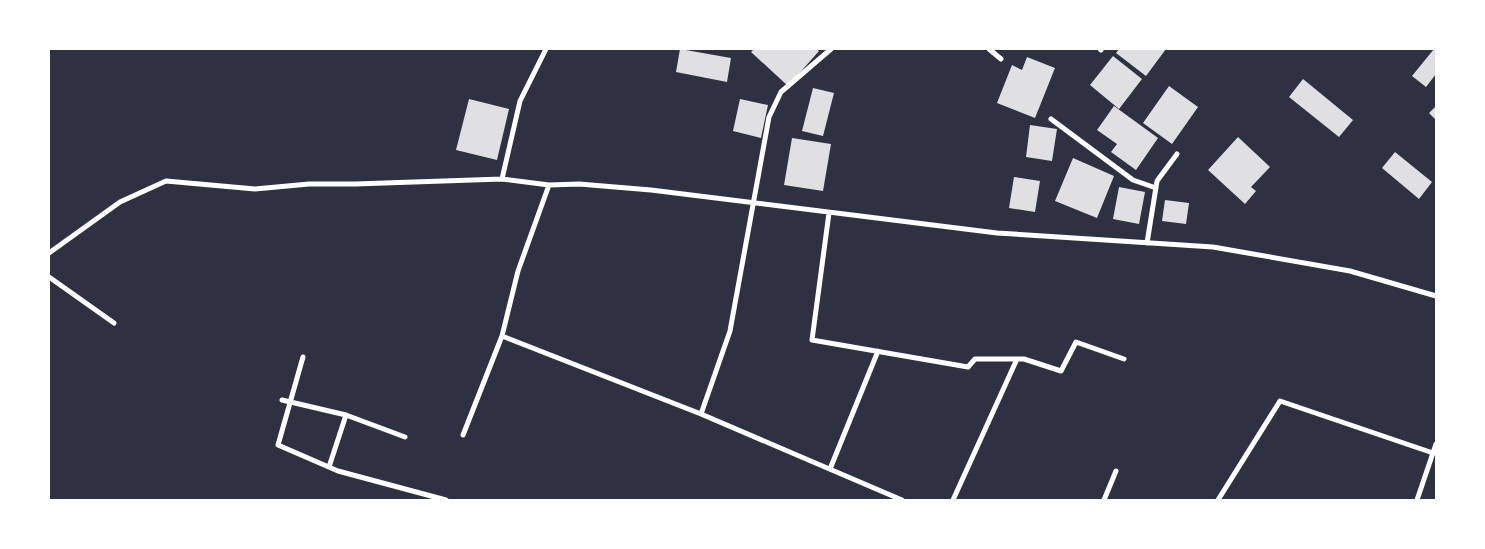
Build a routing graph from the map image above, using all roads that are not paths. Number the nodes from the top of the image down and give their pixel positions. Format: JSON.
{"nodes":[{"id":1,"x":546,"y":49,"type":"edge"},
{"id":2,"x":831,"y":49,"type":"edge"},
{"id":3,"x":989,"y":49,"type":"edge"},
{"id":4,"x":1001,"y":59,"type":"dead end"},
{"id":5,"x":1051,"y":119,"type":"dead end"},
{"id":6,"x":1177,"y":154,"type":"dead end"},
{"id":7,"x":502,"y":179,"type":"junction"},
{"id":8,"x":549,"y":185,"type":"junction"},
{"id":9,"x":1156,"y":188,"type":"junction"},
{"id":10,"x":754,"y":203,"type":"junction"},
{"id":11,"x":829,"y":213,"type":"junction"},
{"id":12,"x":1147,"y":243,"type":"junction"},
{"id":13,"x":49,"y":253,"type":"edge"},
{"id":14,"x":49,"y":277,"type":"edge"},
{"id":15,"x":1436,"y":296,"type":"edge"},
{"id":16,"x":114,"y":323,"type":"dead end"},
{"id":17,"x":502,"y":336,"type":"junction"},
{"id":18,"x":878,"y":351,"type":"junction"},
{"id":19,"x":303,"y":357,"type":"dead end"},
{"id":20,"x":1017,"y":359,"type":"junction"},
{"id":21,"x":1124,"y":359,"type":"dead end"},
{"id":22,"x":282,"y":400,"type":"dead end"},
{"id":23,"x":290,"y":402,"type":"junction"},
{"id":24,"x":701,"y":414,"type":"junction"},
{"id":25,"x":346,"y":415,"type":"junction"},
{"id":26,"x":463,"y":435,"type":"dead end"},
{"id":27,"x":405,"y":437,"type":"dead end"},
{"id":28,"x":1436,"y":444,"type":"edge"},
{"id":29,"x":1433,"y":453,"type":"junction"},
{"id":30,"x":329,"y":467,"type":"junction"},
{"id":31,"x":830,"y":469,"type":"junction"},
{"id":32,"x":1116,"y":471,"type":"dead end"},
{"id":33,"x":429,"y":498,"type":"edge"},
{"id":34,"x":446,"y":500,"type":"edge"},
{"id":35,"x":902,"y":500,"type":"edge"},
{"id":36,"x":953,"y":500,"type":"edge"},
{"id":37,"x":1104,"y":500,"type":"edge"},
{"id":38,"x":1218,"y":500,"type":"edge"},
{"id":39,"x":1417,"y":500,"type":"edge"}],
"edges":[{"from":1,"to":7,"type":"street"},
{"from":2,"to":10,"type":"street"},
{"from":3,"to":4,"type":"street"},
{"from":5,"to":9,"type":"street"},
{"from":6,"to":9,"type":"street"},
{"from":7,"to":8,"type":"street"},
{"from":7,"to":13,"type":"street"},
{"from":8,"to":10,"type":"street"},
{"from":8,"to":17,"type":"street"},
{"from":9,"to":12,"type":"street"},
{"from":10,"to":11,"type":"street"},
{"from":10,"to":24,"type":"street"},
{"from":11,"to":12,"type":"street"},
{"from":11,"to":18,"type":"street"},
{"from":12,"to":15,"type":"street"},
{"from":14,"to":16,"type":"street"},
{"from":17,"to":24,"type":"street"},
{"from":17,"to":26,"type":"street"},
{"from":18,"to":20,"type":"street"},
{"from":18,"to":31,"type":"street"},
{"from":19,"to":23,"type":"street"},
{"from":20,"to":21,"type":"street"},
{"from":20,"to":36,"type":"street"},
{"from":22,"to":23,"type":"street"},
{"from":23,"to":25,"type":"street"},
{"from":23,"to":30,"type":"street"},
{"from":24,"to":31,"type":"street"},
{"from":25,"to":27,"type":"street"},
{"from":25,"to":30,"type":"street"},
{"from":28,"to":29,"type":"street"},
{"from":29,"to":38,"type":"street"},
{"from":29,"to":39,"type":"street"},
{"from":30,"to":33,"type":"street"},
{"from":31,"to":35,"type":"street"},
{"from":32,"to":37,"type":"street"},
{"from":33,"to":34,"type":"street"}]}
